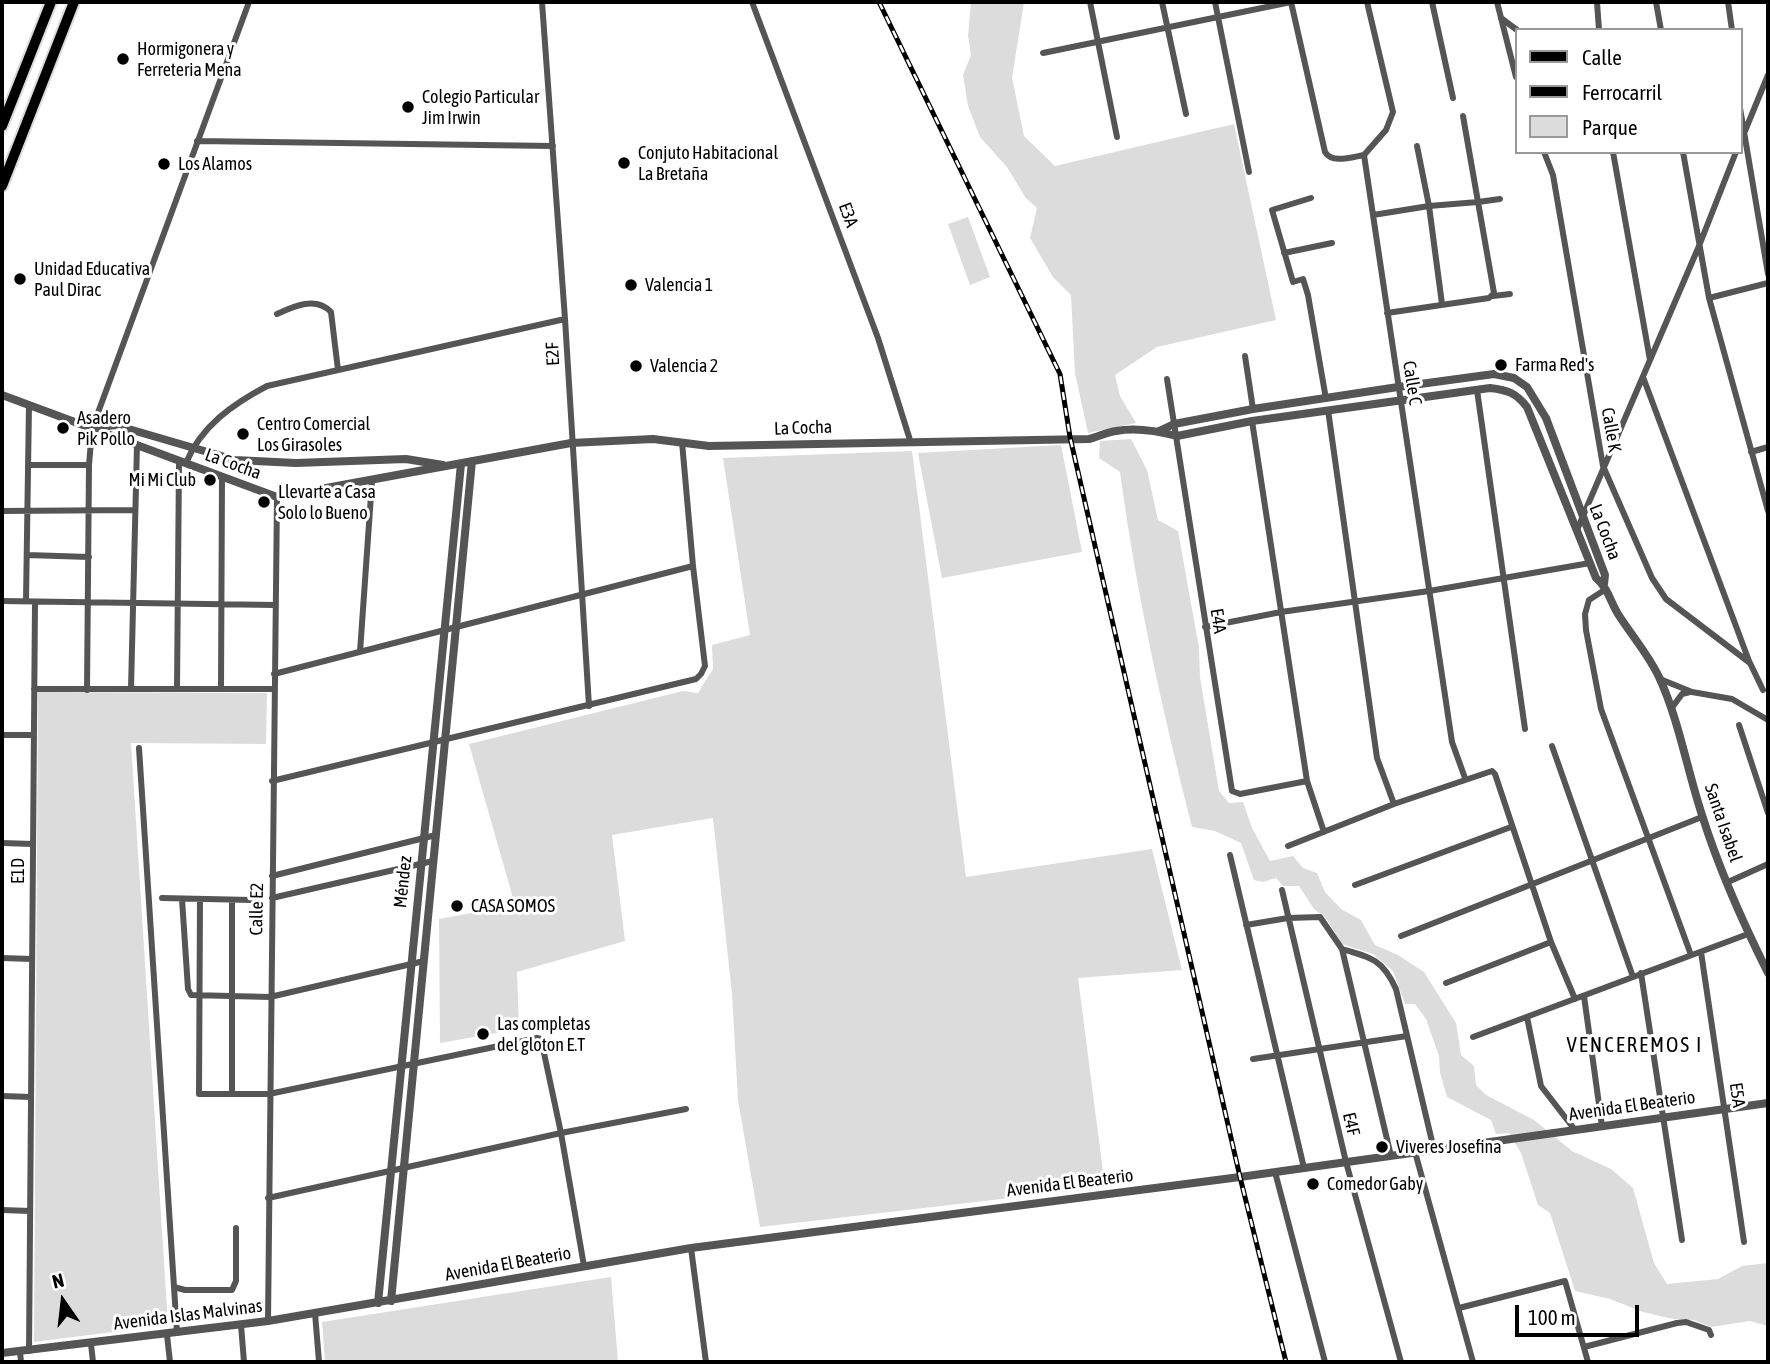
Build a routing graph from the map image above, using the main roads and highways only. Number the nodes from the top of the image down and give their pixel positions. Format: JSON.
{"nodes":[{"id":1,"x":51,"y":2,"type":"edge"},
{"id":2,"x":74,"y":2,"type":"edge"},
{"id":3,"x":2,"y":126,"type":"edge"},
{"id":4,"x":2,"y":186,"type":"edge"}],
"edges":[{"from":1,"to":3,"type":"main road"},
{"from":2,"to":4,"type":"main road"}]}
